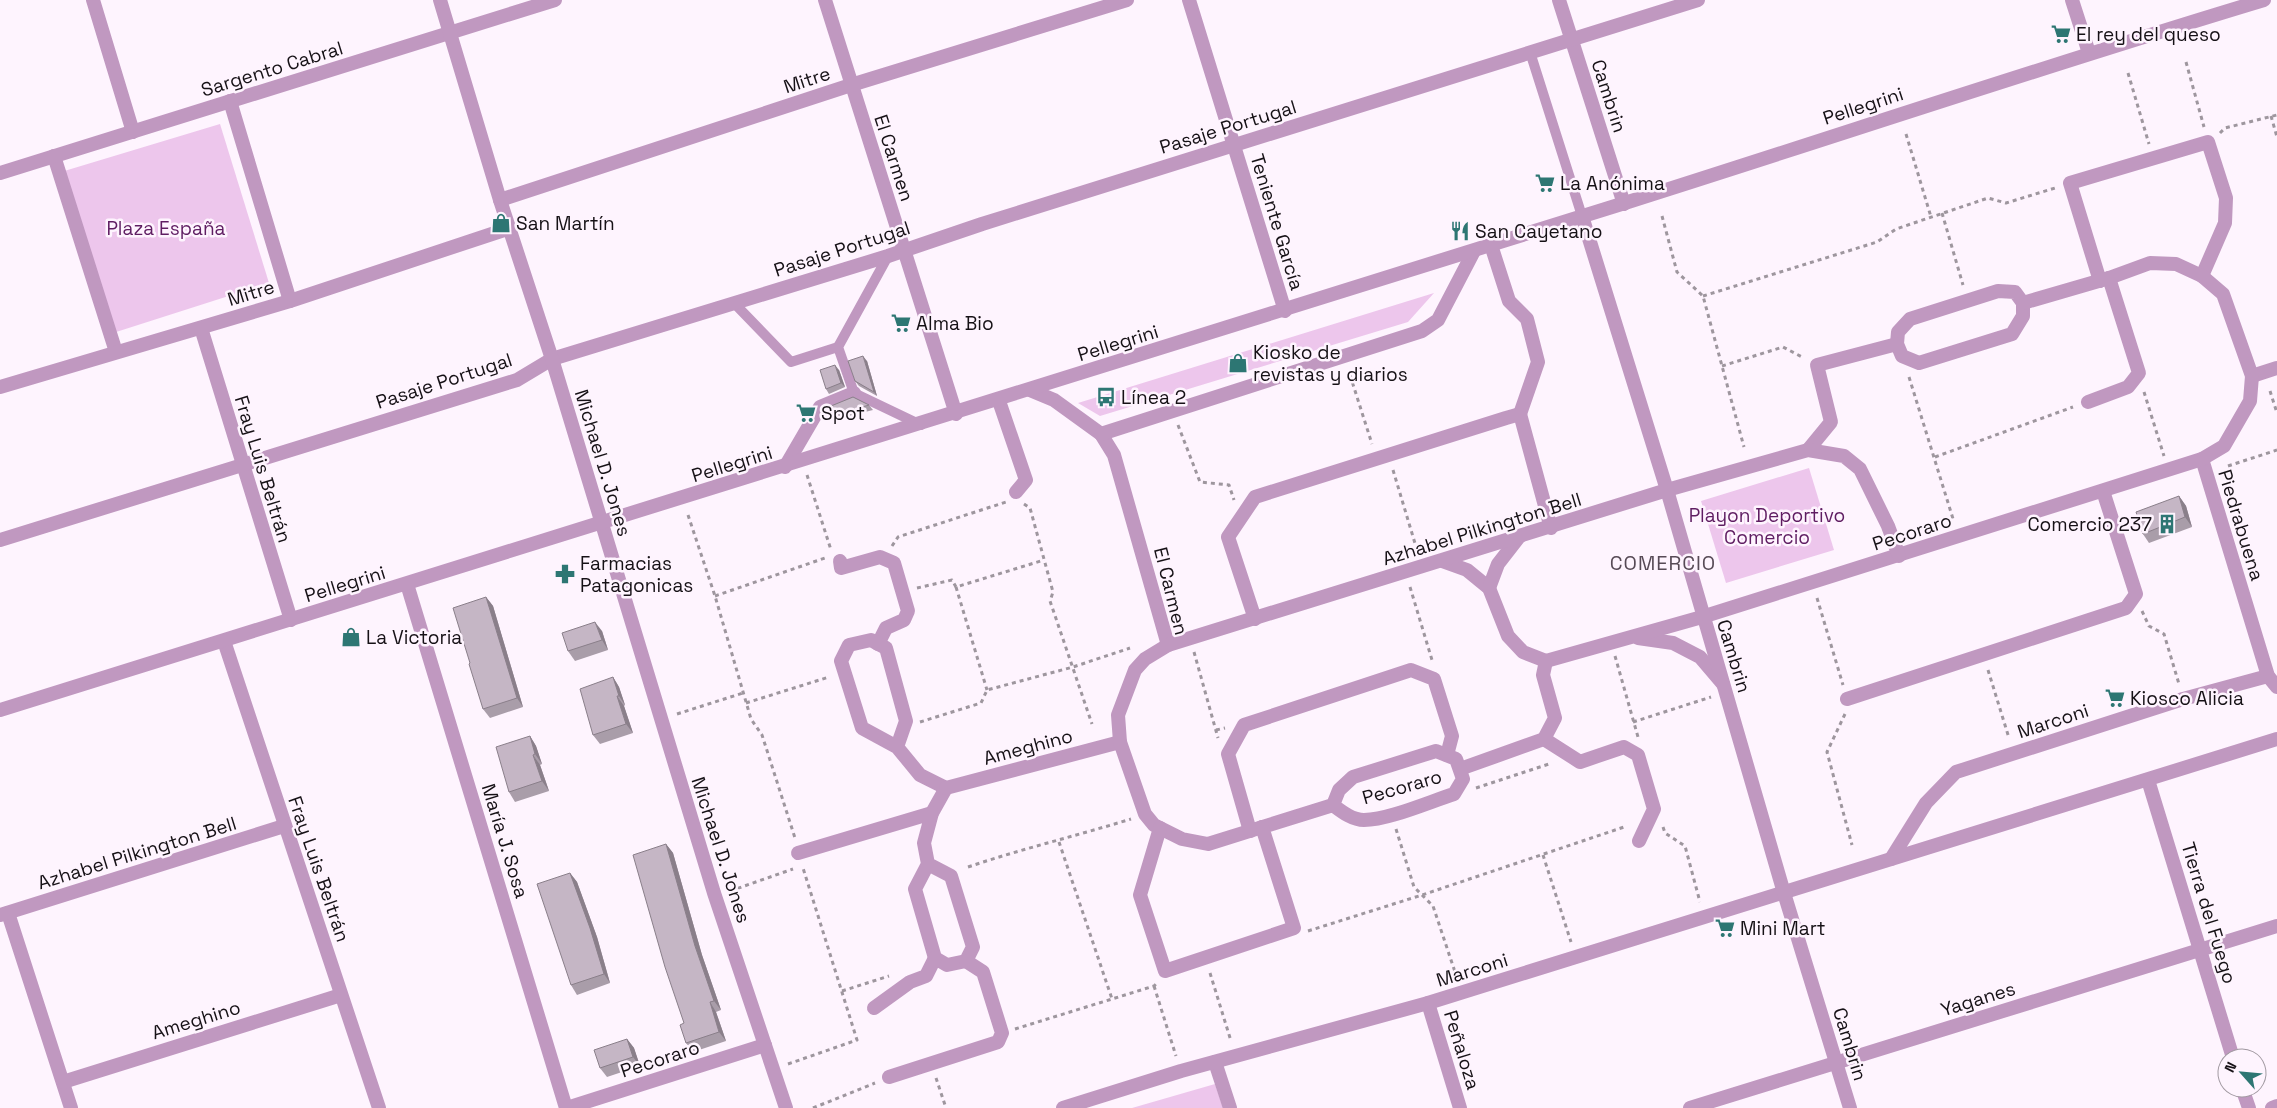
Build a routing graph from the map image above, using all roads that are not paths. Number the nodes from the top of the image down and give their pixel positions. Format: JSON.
{"nodes":[{"id":1,"x":93,"y":0,"type":"edge"},
{"id":2,"x":440,"y":0,"type":"edge"},
{"id":3,"x":555,"y":0,"type":"edge"},
{"id":4,"x":825,"y":0,"type":"edge"},
{"id":5,"x":1127,"y":0,"type":"edge"},
{"id":6,"x":1188,"y":0,"type":"edge"},
{"id":7,"x":1558,"y":0,"type":"edge"},
{"id":8,"x":1698,"y":0,"type":"edge"},
{"id":9,"x":2072,"y":0,"type":"edge"},
{"id":10,"x":2264,"y":0,"type":"edge"},
{"id":11,"x":450,"y":33,"type":"junction"},
{"id":12,"x":1570,"y":39,"type":"junction"},
{"id":13,"x":1530,"y":52,"type":"junction"},
{"id":14,"x":2089,"y":53,"type":"junction"},
{"id":15,"x":851,"y":85,"type":"junction"},
{"id":16,"x":230,"y":101,"type":"junction"},
{"id":17,"x":133,"y":132,"type":"junction"},
{"id":18,"x":1234,"y":145,"type":"junction"},
{"id":19,"x":54,"y":156,"type":"junction"},
{"id":20,"x":0,"y":174,"type":"edge"},
{"id":21,"x":500,"y":200,"type":"junction"},
{"id":22,"x":1624,"y":204,"type":"junction"},
{"id":23,"x":1582,"y":216,"type":"junction"},
{"id":24,"x":510,"y":228,"type":"junction"},
{"id":25,"x":1491,"y":245,"type":"junction"},
{"id":26,"x":904,"y":250,"type":"junction"},
{"id":27,"x":1474,"y":251,"type":"junction"},
{"id":28,"x":888,"y":256,"type":"junction"},
{"id":29,"x":2202,"y":276,"type":"junction"},
{"id":30,"x":2105,"y":280,"type":"junction"},
{"id":31,"x":290,"y":301,"type":"junction"},
{"id":32,"x":734,"y":303,"type":"junction"},
{"id":33,"x":2023,"y":303,"type":"junction"},
{"id":34,"x":1285,"y":311,"type":"junction"},
{"id":35,"x":201,"y":328,"type":"junction"},
{"id":36,"x":838,"y":347,"type":"junction"},
{"id":37,"x":1900,"y":350,"type":"junction"},
{"id":38,"x":116,"y":352,"type":"junction"},
{"id":39,"x":552,"y":358,"type":"junction"},
{"id":40,"x":2277,"y":368,"type":"edge"},
{"id":41,"x":2252,"y":376,"type":"junction"},
{"id":42,"x":0,"y":387,"type":"edge"},
{"id":43,"x":1030,"y":390,"type":"junction"},
{"id":44,"x":854,"y":393,"type":"junction"},
{"id":45,"x":1000,"y":401,"type":"junction"},
{"id":46,"x":2088,"y":402,"type":"road end"},
{"id":47,"x":956,"y":414,"type":"junction"},
{"id":48,"x":1520,"y":414,"type":"junction"},
{"id":49,"x":922,"y":425,"type":"junction"},
{"id":50,"x":1101,"y":434,"type":"junction"},
{"id":51,"x":1808,"y":450,"type":"junction"},
{"id":52,"x":2202,"y":460,"type":"junction"},
{"id":53,"x":242,"y":465,"type":"junction"},
{"id":54,"x":785,"y":467,"type":"junction"},
{"id":55,"x":1667,"y":490,"type":"junction"},
{"id":56,"x":2103,"y":491,"type":"junction"},
{"id":57,"x":1016,"y":496,"type":"road end"},
{"id":58,"x":601,"y":525,"type":"junction"},
{"id":59,"x":1550,"y":528,"type":"junction"},
{"id":60,"x":1519,"y":537,"type":"junction"},
{"id":61,"x":0,"y":540,"type":"edge"},
{"id":62,"x":1899,"y":556,"type":"junction"},
{"id":63,"x":840,"y":561,"type":"dead end"},
{"id":64,"x":1442,"y":561,"type":"junction"},
{"id":65,"x":407,"y":584,"type":"junction"},
{"id":66,"x":1489,"y":588,"type":"junction"},
{"id":67,"x":1702,"y":617,"type":"junction"},
{"id":68,"x":1254,"y":619,"type":"junction"},
{"id":69,"x":291,"y":620,"type":"junction"},
{"id":70,"x":1632,"y":637,"type":"junction"},
{"id":71,"x":224,"y":641,"type":"junction"},
{"id":72,"x":878,"y":644,"type":"junction"},
{"id":73,"x":1168,"y":645,"type":"junction"},
{"id":74,"x":1546,"y":661,"type":"junction"},
{"id":75,"x":2272,"y":682,"type":"edge"},
{"id":76,"x":1725,"y":689,"type":"junction"},
{"id":77,"x":1847,"y":699,"type":"road end"},
{"id":78,"x":0,"y":710,"type":"edge"},
{"id":79,"x":2277,"y":739,"type":"edge"},
{"id":80,"x":1544,"y":740,"type":"junction"},
{"id":81,"x":1120,"y":742,"type":"junction"},
{"id":82,"x":896,"y":747,"type":"junction"},
{"id":83,"x":1447,"y":755,"type":"junction"},
{"id":84,"x":1461,"y":774,"type":"junction"},
{"id":85,"x":2148,"y":780,"type":"junction"},
{"id":86,"x":946,"y":788,"type":"junction"},
{"id":87,"x":1333,"y":805,"type":"junction"},
{"id":88,"x":932,"y":813,"type":"junction"},
{"id":89,"x":284,"y":826,"type":"junction"},
{"id":90,"x":1160,"y":828,"type":"junction"},
{"id":91,"x":1256,"y":829,"type":"junction"},
{"id":92,"x":1639,"y":841,"type":"dead end"},
{"id":93,"x":798,"y":853,"type":"road end"},
{"id":94,"x":1891,"y":859,"type":"junction"},
{"id":95,"x":928,"y":864,"type":"junction"},
{"id":96,"x":1784,"y":893,"type":"junction"},
{"id":97,"x":4,"y":914,"type":"edge"},
{"id":98,"x":2277,"y":926,"type":"edge"},
{"id":99,"x":2200,"y":950,"type":"junction"},
{"id":100,"x":935,"y":958,"type":"junction"},
{"id":101,"x":966,"y":961,"type":"junction"},
{"id":102,"x":341,"y":995,"type":"junction"},
{"id":103,"x":1428,"y":1003,"type":"junction"},
{"id":104,"x":874,"y":1008,"type":"dead end"},
{"id":105,"x":765,"y":1045,"type":"junction"},
{"id":106,"x":2230,"y":1048,"type":"edge"},
{"id":107,"x":1215,"y":1062,"type":"junction"},
{"id":108,"x":1836,"y":1063,"type":"junction"},
{"id":109,"x":889,"y":1077,"type":"road end"},
{"id":110,"x":63,"y":1082,"type":"junction"},
{"id":111,"x":2277,"y":1106,"type":"edge"},
{"id":112,"x":71,"y":1108,"type":"edge"},
{"id":113,"x":379,"y":1108,"type":"edge"},
{"id":114,"x":566,"y":1108,"type":"edge"},
{"id":115,"x":786,"y":1108,"type":"edge"},
{"id":116,"x":1063,"y":1108,"type":"edge"},
{"id":117,"x":1230,"y":1108,"type":"edge"},
{"id":118,"x":1460,"y":1108,"type":"edge"},
{"id":119,"x":1690,"y":1108,"type":"edge"},
{"id":120,"x":1850,"y":1108,"type":"edge"},
{"id":121,"x":2272,"y":1108,"type":"edge"}],
"edges":[{"from":1,"to":17,"type":"street"},
{"from":2,"to":11,"type":"street","name":"Michael D. Jones"},
{"from":3,"to":11,"type":"street","name":"Sargento Cabral"},
{"from":4,"to":15,"type":"street","name":"El Carmen"},
{"from":5,"to":15,"type":"street","name":"Mitre"},
{"from":6,"to":18,"type":"street","name":"Teniente García"},
{"from":7,"to":12,"type":"street","name":"Cambrin"},
{"from":8,"to":12,"type":"street","name":"Pasaje Portugal"},
{"from":9,"to":14,"type":"street"},
{"from":10,"to":14,"type":"street","name":"Pellegrini"},
{"from":11,"to":16,"type":"street","name":"Sargento Cabral"},
{"from":11,"to":21,"type":"street","name":"Michael D. Jones"},
{"from":12,"to":13,"type":"street","name":"Pasaje Portugal"},
{"from":12,"to":22,"type":"street","name":"Cambrin"},
{"from":13,"to":18,"type":"street","name":"Pasaje Portugal"},
{"from":13,"to":23,"type":"lane"},
{"from":14,"to":22,"type":"street","name":"Pellegrini"},
{"from":15,"to":21,"type":"street","name":"Mitre"},
{"from":15,"to":26,"type":"street","name":"El Carmen"},
{"from":16,"to":17,"type":"street","name":"Sargento Cabral"},
{"from":16,"to":31,"type":"street"},
{"from":17,"to":19,"type":"street","name":"Sargento Cabral"},
{"from":18,"to":26,"type":"street","name":"Pasaje Portugal"},
{"from":18,"to":34,"type":"street","name":"Teniente García"},
{"from":19,"to":20,"type":"street","name":"Sargento Cabral"},
{"from":19,"to":38,"type":"street"},
{"from":21,"to":24,"type":"street","name":"Michael D. Jones"},
{"from":22,"to":23,"type":"street","name":"Pellegrini"},
{"from":23,"to":25,"type":"street","name":"Pellegrini"},
{"from":23,"to":55,"type":"street","name":"Cambrin"},
{"from":24,"to":31,"type":"street","name":"Mitre"},
{"from":24,"to":39,"type":"street","name":"Michael D. Jones"},
{"from":25,"to":27,"type":"street","name":"Pellegrini"},
{"from":25,"to":48,"type":"street"},
{"from":26,"to":28,"type":"street","name":"Pasaje Portugal"},
{"from":26,"to":47,"type":"street","name":"El Carmen"},
{"from":27,"to":34,"type":"street","name":"Pellegrini"},
{"from":27,"to":50,"type":"street"},
{"from":28,"to":32,"type":"street","name":"Pasaje Portugal"},
{"from":28,"to":36,"type":"lane"},
{"from":29,"to":30,"type":"street","name":"Piedrabuena"},
{"from":29,"to":30,"type":"street"},
{"from":29,"to":41,"type":"street","name":"Piedrabuena"},
{"from":30,"to":33,"type":"street"},
{"from":30,"to":46,"type":"street"},
{"from":31,"to":35,"type":"street","name":"Mitre"},
{"from":32,"to":36,"type":"lane"},
{"from":32,"to":39,"type":"street","name":"Pasaje Portugal"},
{"from":33,"to":37,"type":"street"},
{"from":33,"to":37,"type":"street"},
{"from":34,"to":43,"type":"street","name":"Pellegrini"},
{"from":35,"to":38,"type":"street","name":"Mitre"},
{"from":35,"to":53,"type":"street","name":"Fray Luis Beltrán"},
{"from":36,"to":44,"type":"lane"},
{"from":37,"to":51,"type":"street"},
{"from":38,"to":42,"type":"street","name":"Mitre"},
{"from":39,"to":53,"type":"street","name":"Pasaje Portugal"},
{"from":39,"to":58,"type":"street","name":"Michael D. Jones"},
{"from":40,"to":41,"type":"street"},
{"from":41,"to":52,"type":"street","name":"Piedrabuena"},
{"from":43,"to":45,"type":"street","name":"Pellegrini"},
{"from":43,"to":50,"type":"street","name":"El Carmen"},
{"from":44,"to":49,"type":"lane"},
{"from":44,"to":54,"type":"street"},
{"from":45,"to":47,"type":"street","name":"Pellegrini"},
{"from":45,"to":57,"type":"street"},
{"from":47,"to":49,"type":"street","name":"Pellegrini"},
{"from":48,"to":59,"type":"street"},
{"from":48,"to":68,"type":"street"},
{"from":49,"to":54,"type":"street","name":"Pellegrini"},
{"from":50,"to":73,"type":"street","name":"El Carmen"},
{"from":51,"to":55,"type":"street","name":"Azhabel Pilkington Bell"},
{"from":51,"to":62,"type":"street","name":"Azhabel Pilkington Bell"},
{"from":52,"to":56,"type":"street","name":"Pecoraro"},
{"from":52,"to":75,"type":"street","name":"Piedrabuena"},
{"from":53,"to":61,"type":"street","name":"Pasaje Portugal"},
{"from":53,"to":69,"type":"street","name":"Fray Luis Beltrán"},
{"from":54,"to":58,"type":"street","name":"Pellegrini"},
{"from":55,"to":59,"type":"street","name":"Azhabel Pilkington Bell"},
{"from":55,"to":67,"type":"street","name":"Cambrin"},
{"from":56,"to":62,"type":"street","name":"Pecoraro"},
{"from":56,"to":77,"type":"street"},
{"from":58,"to":65,"type":"street","name":"Pellegrini"},
{"from":58,"to":105,"type":"street","name":"Michael D. Jones"},
{"from":59,"to":60,"type":"street","name":"Azhabel Pilkington Bell"},
{"from":60,"to":64,"type":"street","name":"Azhabel Pilkington Bell"},
{"from":60,"to":66,"type":"street"},
{"from":62,"to":67,"type":"street","name":"Pecoraro"},
{"from":63,"to":72,"type":"street"},
{"from":64,"to":66,"type":"street"},
{"from":64,"to":68,"type":"street","name":"Azhabel Pilkington Bell"},
{"from":65,"to":69,"type":"street","name":"Pellegrini"},
{"from":65,"to":114,"type":"street","name":"María J. Sosa"},
{"from":66,"to":74,"type":"street"},
{"from":67,"to":70,"type":"street","name":"Pecoraro"},
{"from":67,"to":76,"type":"street","name":"Cambrin"},
{"from":68,"to":73,"type":"street","name":"Azhabel Pilkington Bell"},
{"from":69,"to":71,"type":"street","name":"Pellegrini"},
{"from":70,"to":74,"type":"street","name":"Pecoraro"},
{"from":70,"to":76,"type":"street"},
{"from":71,"to":78,"type":"street","name":"Pellegrini"},
{"from":71,"to":89,"type":"street","name":"Fray Luis Beltrán"},
{"from":72,"to":82,"type":"street"},
{"from":72,"to":82,"type":"street"},
{"from":73,"to":81,"type":"street","name":"El Carmen"},
{"from":74,"to":80,"type":"street"},
{"from":75,"to":94,"type":"street","name":"Marconi"},
{"from":76,"to":96,"type":"street","name":"Cambrin"},
{"from":79,"to":85,"type":"street","name":"Marconi"},
{"from":80,"to":84,"type":"street"},
{"from":80,"to":92,"type":"street"},
{"from":81,"to":86,"type":"street","name":"Ameghino"},
{"from":81,"to":90,"type":"street","name":"El Carmen"},
{"from":82,"to":86,"type":"street"},
{"from":83,"to":84,"type":"street","name":"Pecoraro"},
{"from":83,"to":87,"type":"street","name":"Pecoraro"},
{"from":83,"to":91,"type":"street"},
{"from":84,"to":87,"type":"street","name":"Pecoraro"},
{"from":85,"to":94,"type":"street","name":"Marconi"},
{"from":85,"to":99,"type":"street","name":"Tierra del Fuego"},
{"from":86,"to":88,"type":"street"},
{"from":87,"to":91,"type":"street"},
{"from":88,"to":93,"type":"street"},
{"from":88,"to":95,"type":"street"},
{"from":89,"to":97,"type":"street","name":"Azhabel Pilkington Bell"},
{"from":89,"to":102,"type":"street","name":"Fray Luis Beltrán"},
{"from":90,"to":91,"type":"street","name":"El Carmen"},
{"from":90,"to":91,"type":"street"},
{"from":94,"to":96,"type":"street","name":"Marconi"},
{"from":95,"to":100,"type":"street"},
{"from":95,"to":101,"type":"street"},
{"from":96,"to":103,"type":"street","name":"Marconi"},
{"from":96,"to":108,"type":"street","name":"Cambrin"},
{"from":97,"to":110,"type":"street"},
{"from":98,"to":99,"type":"street","name":"Yaganes"},
{"from":99,"to":106,"type":"street","name":"Tierra del Fuego"},
{"from":99,"to":108,"type":"street","name":"Yaganes"},
{"from":100,"to":101,"type":"street"},
{"from":100,"to":104,"type":"street"},
{"from":101,"to":109,"type":"street"},
{"from":102,"to":110,"type":"street","name":"Ameghino"},
{"from":102,"to":113,"type":"street","name":"Fray Luis Beltrán"},
{"from":103,"to":107,"type":"street","name":"Marconi"},
{"from":103,"to":118,"type":"street","name":"Peñaloza"},
{"from":105,"to":114,"type":"street","name":"Pecoraro"},
{"from":105,"to":115,"type":"street","name":"Michael D. Jones"},
{"from":107,"to":116,"type":"street","name":"Marconi"},
{"from":107,"to":117,"type":"street"},
{"from":108,"to":119,"type":"street","name":"Yaganes"},
{"from":108,"to":120,"type":"street","name":"Cambrin"},
{"from":110,"to":112,"type":"street"},
{"from":111,"to":121,"type":"street"}]}
